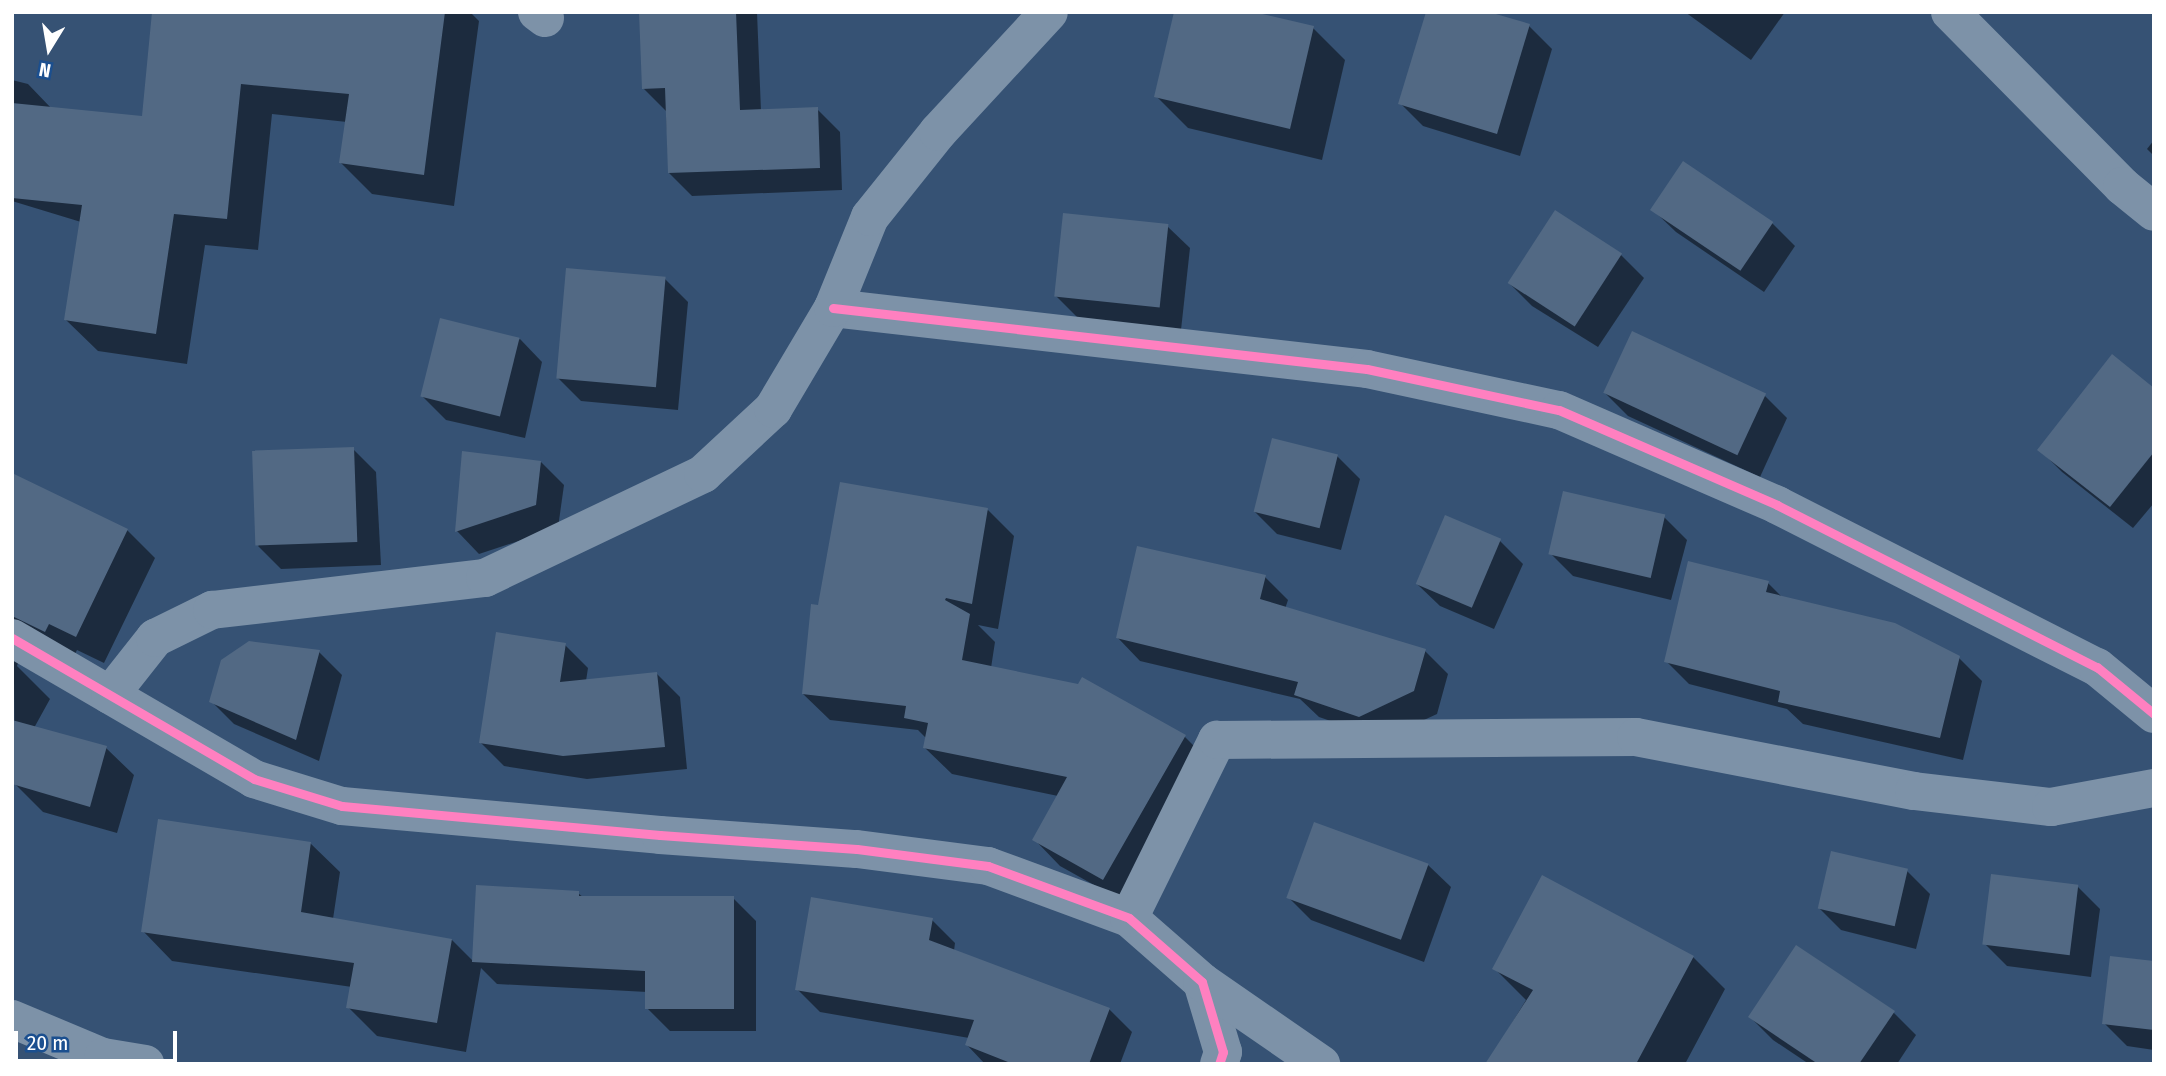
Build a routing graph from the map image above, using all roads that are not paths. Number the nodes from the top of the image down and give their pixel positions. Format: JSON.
{"nodes":[{"id":1,"x":1049,"y":12,"type":"edge"},
{"id":2,"x":1950,"y":12,"type":"edge"},
{"id":3,"x":2154,"y":212,"type":"edge"},
{"id":4,"x":832,"y":308,"type":"junction"},
{"id":5,"x":12,"y":638,"type":"edge"},
{"id":6,"x":110,"y":695,"type":"junction"},
{"id":7,"x":2154,"y":714,"type":"edge"},
{"id":8,"x":2154,"y":788,"type":"edge"},
{"id":9,"x":1129,"y":918,"type":"junction"},
{"id":10,"x":1202,"y":982,"type":"junction"},
{"id":11,"x":12,"y":1019,"type":"edge"},
{"id":12,"x":145,"y":1064,"type":"edge"},
{"id":13,"x":1219,"y":1064,"type":"edge"},
{"id":14,"x":1321,"y":1064,"type":"edge"}],
"edges":[{"from":1,"to":4,"type":"street"},
{"from":2,"to":3,"type":"street"},
{"from":4,"to":6,"type":"street"},
{"from":4,"to":7,"type":"street"},
{"from":5,"to":6,"type":"street"},
{"from":6,"to":9,"type":"street"},
{"from":8,"to":9,"type":"street"},
{"from":9,"to":10,"type":"street"},
{"from":10,"to":13,"type":"street"},
{"from":10,"to":14,"type":"street"},
{"from":11,"to":12,"type":"street"}]}
